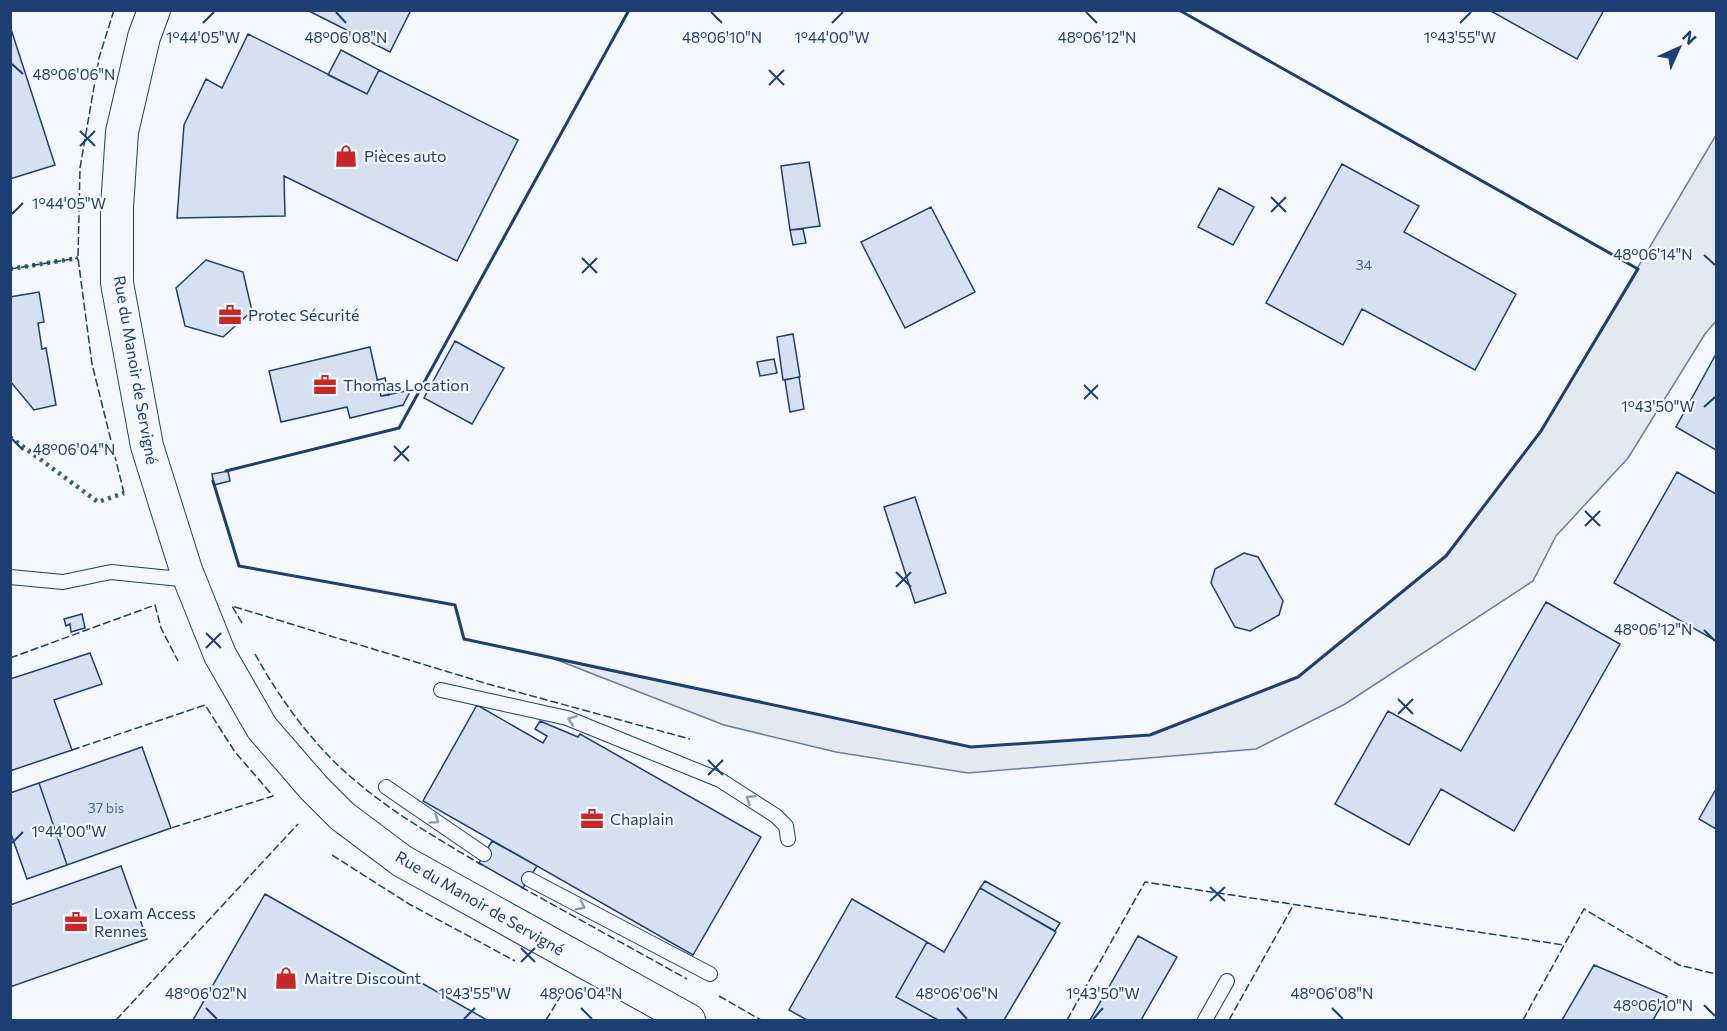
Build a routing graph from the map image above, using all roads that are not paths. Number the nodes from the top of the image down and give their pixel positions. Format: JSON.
{"nodes":[{"id":1,"x":154,"y":10,"type":"edge"},
{"id":2,"x":10,"y":578,"type":"edge"},
{"id":3,"x":190,"y":580,"type":"junction"},
{"id":4,"x":441,"y":690,"type":"dead end"},
{"id":5,"x":386,"y":787,"type":"dead end"},
{"id":6,"x":788,"y":839,"type":"dead end"},
{"id":7,"x":484,"y":854,"type":"dead end"},
{"id":8,"x":529,"y":879,"type":"dead end"},
{"id":9,"x":710,"y":974,"type":"dead end"},
{"id":10,"x":1227,"y":981,"type":"dead end"},
{"id":11,"x":689,"y":1020,"type":"edge"},
{"id":12,"x":1205,"y":1020,"type":"edge"}],
"edges":[{"from":1,"to":3,"type":"street","name":"Rue du Manoir de Servigné"},
{"from":2,"to":3,"type":"lane"},
{"from":3,"to":11,"type":"street","name":"Rue du Manoir de Servigné"},
{"from":6,"to":4,"type":"lane","one_way":true},
{"from":5,"to":7,"type":"lane","one_way":true},
{"from":8,"to":9,"type":"lane","one_way":true},
{"from":10,"to":12,"type":"lane"}]}
